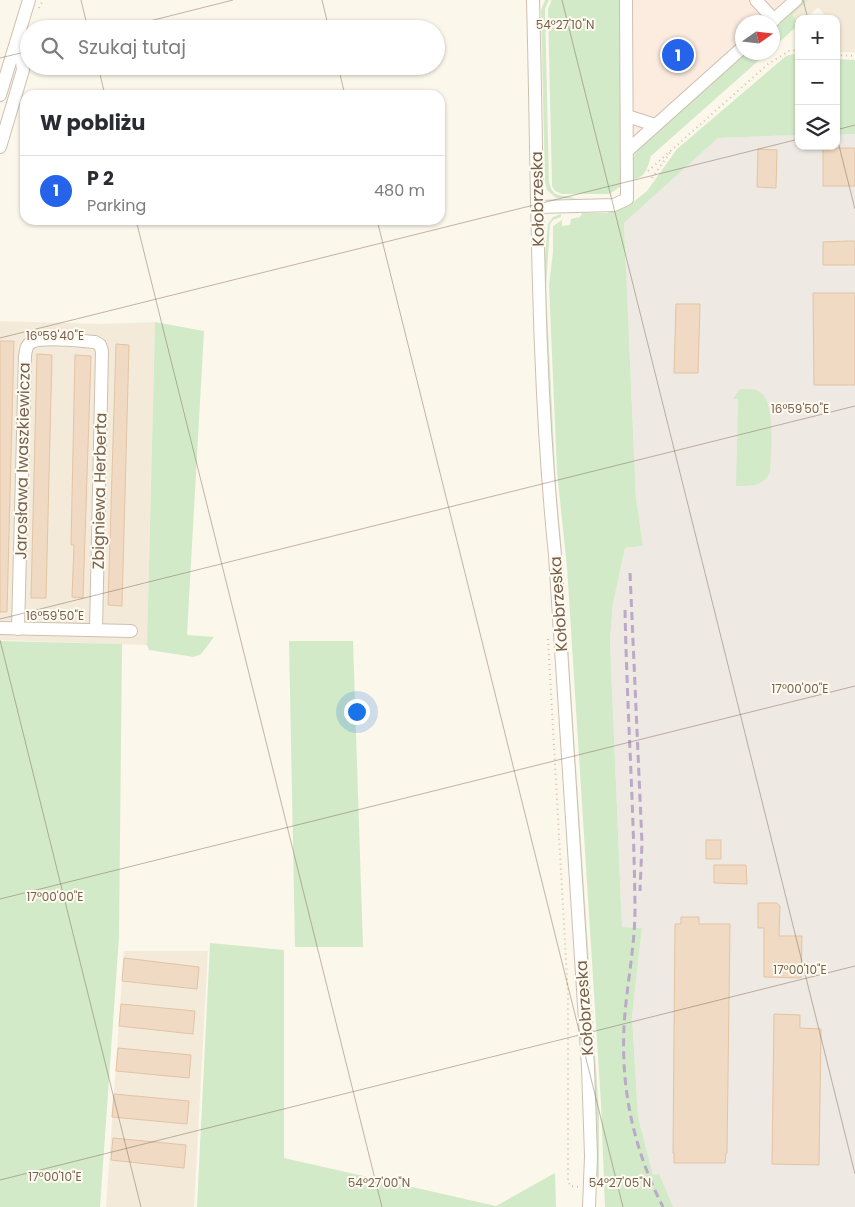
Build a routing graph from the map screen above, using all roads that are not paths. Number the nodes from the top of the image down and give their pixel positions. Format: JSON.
{"nodes":[{"id":1,"x":29,"y":0,"type":"edge"},
{"id":2,"x":533,"y":0,"type":"edge"},
{"id":3,"x":626,"y":0,"type":"edge"},
{"id":4,"x":756,"y":0,"type":"edge"},
{"id":5,"x":796,"y":0,"type":"edge"},
{"id":6,"x":767,"y":15,"type":"edge"},
{"id":7,"x":779,"y":15,"type":"edge"},
{"id":8,"x":23,"y":20,"type":"edge"},
{"id":9,"x":20,"y":30,"type":"edge"},
{"id":10,"x":16,"y":44,"type":"junction"},
{"id":11,"x":20,"y":52,"type":"edge"},
{"id":12,"x":735,"y":54,"type":"edge"},
{"id":13,"x":22,"y":75,"type":"edge"},
{"id":14,"x":0,"y":95,"type":"edge"},
{"id":15,"x":627,"y":116,"type":"junction"},
{"id":16,"x":655,"y":126,"type":"junction"},
{"id":17,"x":0,"y":147,"type":"edge"},
{"id":18,"x":627,"y":151,"type":"junction"},
{"id":19,"x":538,"y":207,"type":"junction"},
{"id":20,"x":102,"y":351,"type":"joint"},
{"id":21,"x":0,"y":628,"type":"edge"},
{"id":22,"x":18,"y":629,"type":"junction"},
{"id":23,"x":96,"y":630,"type":"junction"},
{"id":24,"x":131,"y":631,"type":"dead end"},
{"id":25,"x":589,"y":1207,"type":"edge"}],
"edges":[{"from":1,"to":8,"type":"street"},
{"from":2,"to":19,"type":"street","name":"Kołobrzeska"},
{"from":3,"to":15,"type":"street"},
{"from":4,"to":6,"type":"street"},
{"from":5,"to":7,"type":"street"},
{"from":9,"to":10,"type":"street"},
{"from":10,"to":11,"type":"street"},
{"from":10,"to":14,"type":"street"},
{"from":12,"to":16,"type":"street"},
{"from":13,"to":17,"type":"street"},
{"from":15,"to":16,"type":"street"},
{"from":15,"to":18,"type":"street"},
{"from":16,"to":18,"type":"street"},
{"from":18,"to":19,"type":"street"},
{"from":19,"to":25,"type":"street","name":"Kołobrzeska"},
{"from":20,"to":22,"type":"street","name":"Jarosława Iwaszkiewicza"},
{"from":20,"to":23,"type":"street","name":"Zbigniewa Herberta"},
{"from":21,"to":22,"type":"street"},
{"from":22,"to":23,"type":"street"},
{"from":23,"to":24,"type":"street"}]}
